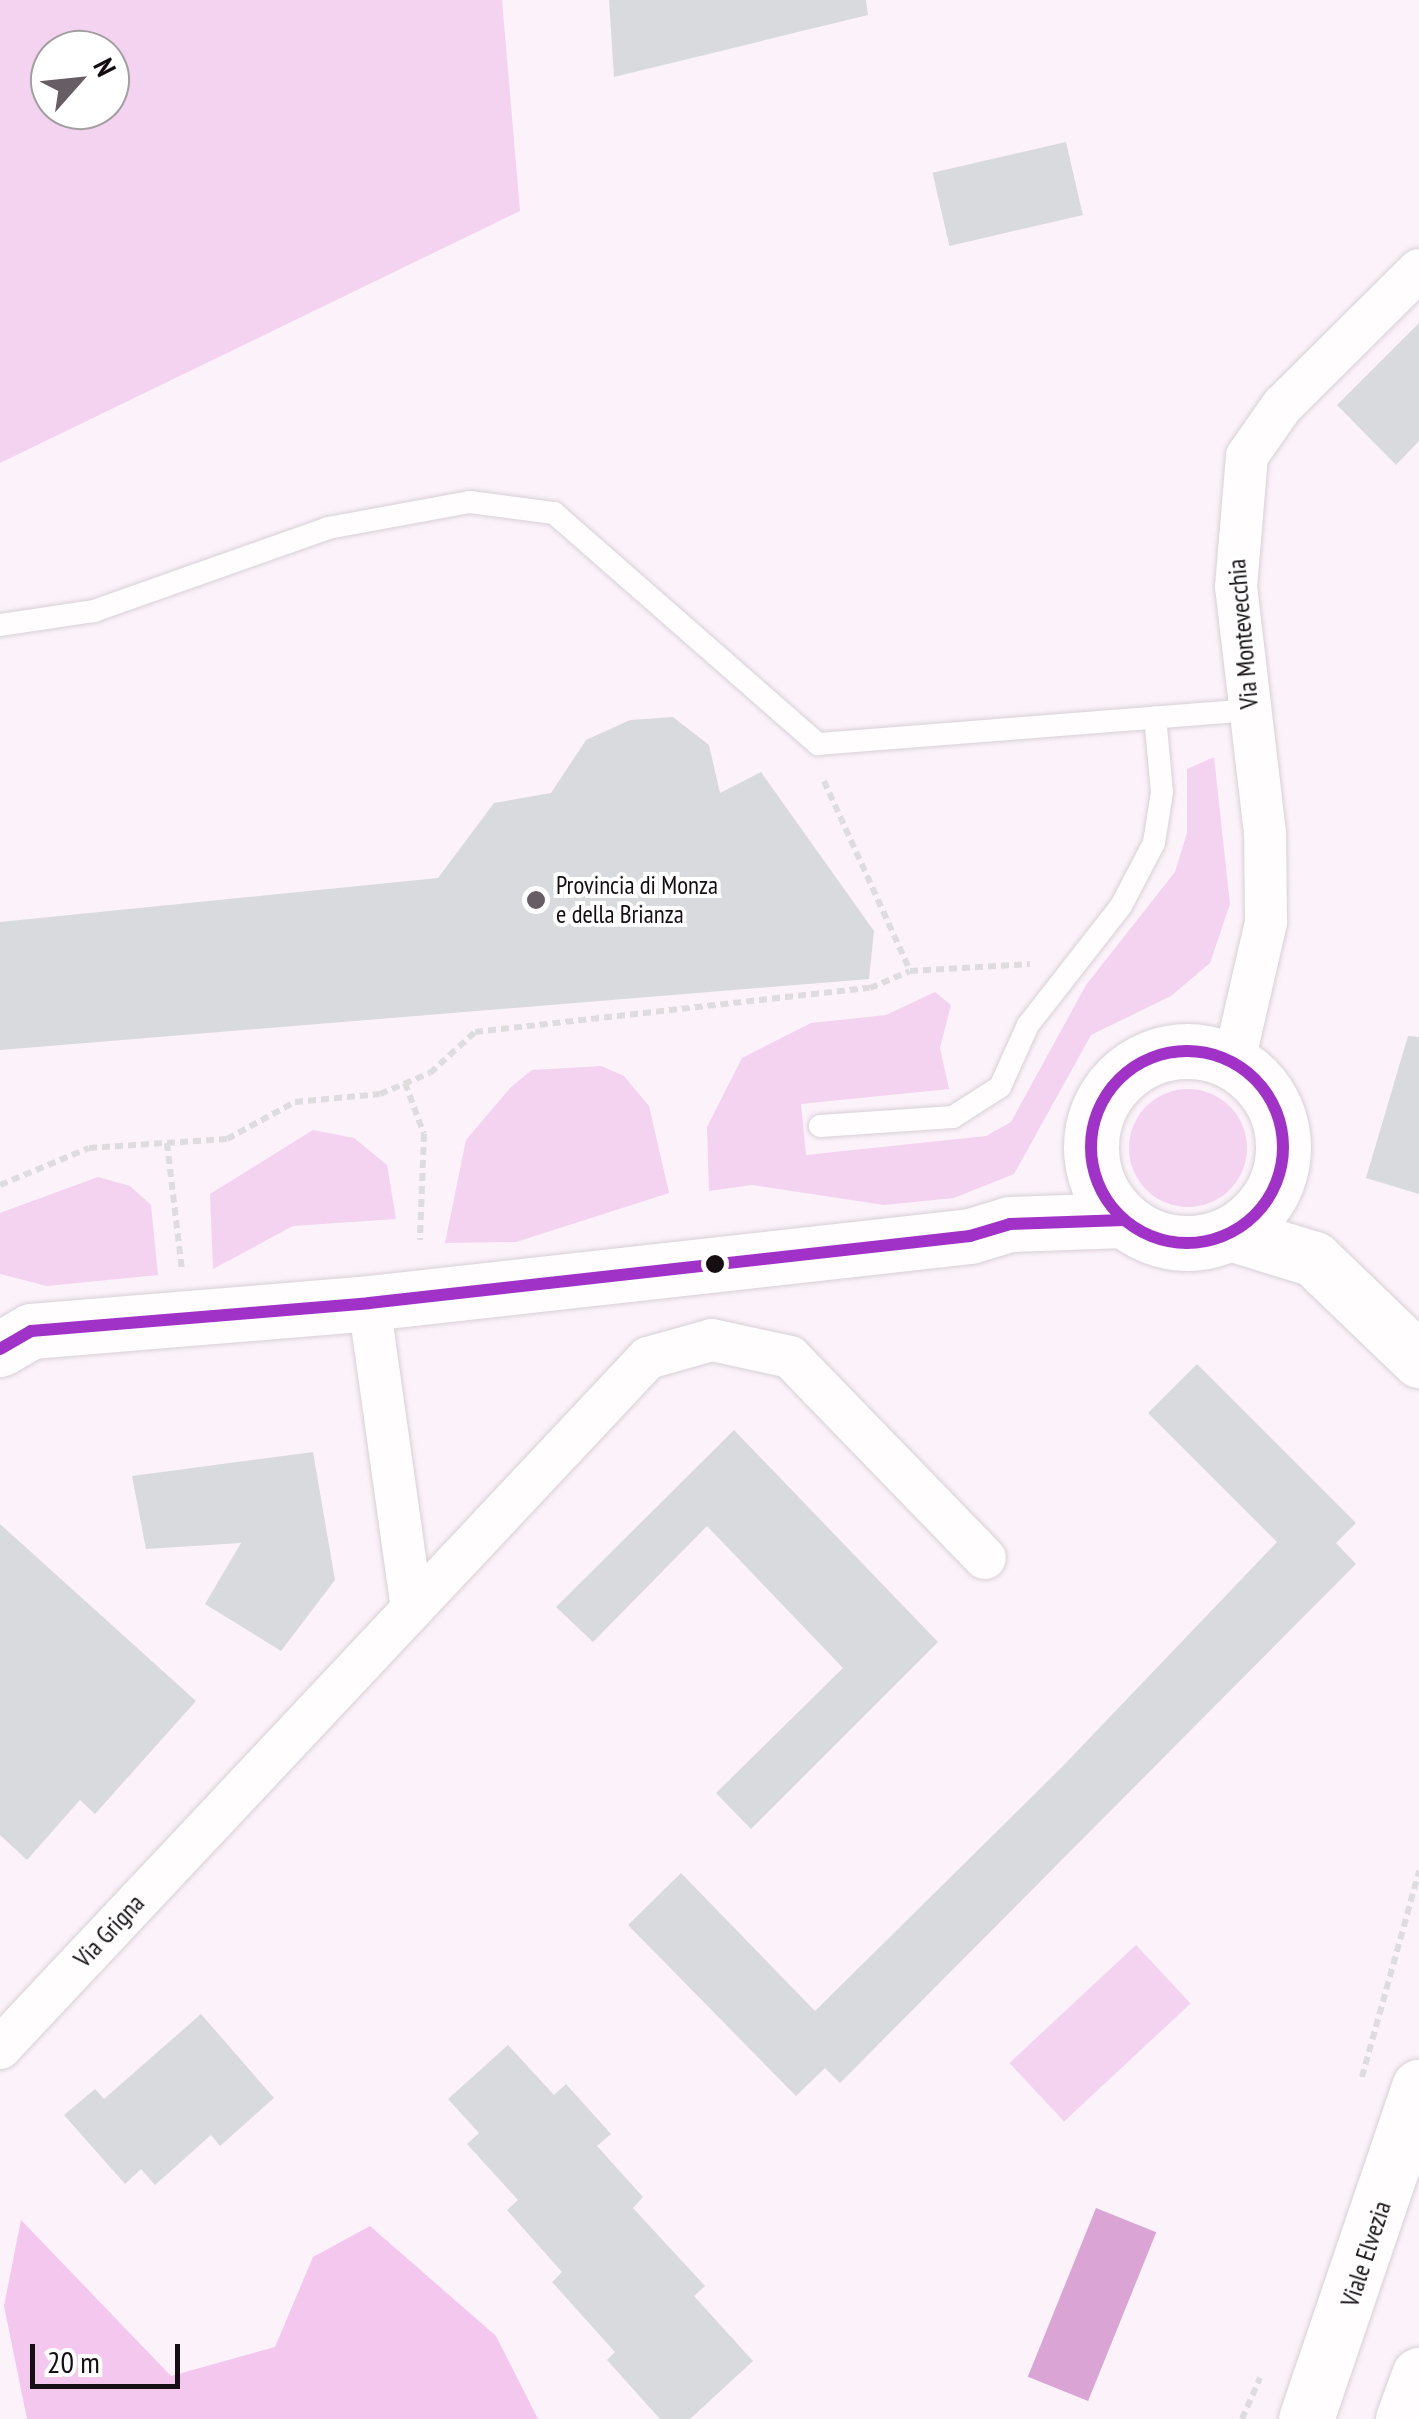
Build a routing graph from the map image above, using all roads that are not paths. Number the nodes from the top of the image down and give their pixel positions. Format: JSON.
{"nodes":[{"id":1,"x":1419,"y":270,"type":"edge"},
{"id":2,"x":0,"y":625,"type":"edge"},
{"id":3,"x":1250,"y":710,"type":"junction"},
{"id":4,"x":1155,"y":717,"type":"junction"},
{"id":5,"x":1234,"y":1062,"type":"junction"},
{"id":6,"x":820,"y":1126,"type":"dead end"},
{"id":7,"x":1091,"y":1162,"type":"junction"},
{"id":8,"x":1281,"y":1171,"type":"junction"},
{"id":9,"x":1124,"y":1220,"type":"junction"},
{"id":10,"x":1010,"y":1224,"type":"junction"},
{"id":11,"x":1230,"y":1234,"type":"junction"},
{"id":12,"x":1314,"y":1259,"type":"junction"},
{"id":13,"x":369,"y":1302,"type":"junction"},
{"id":14,"x":10,"y":1330,"type":"edge"},
{"id":15,"x":1417,"y":1355,"type":"edge"},
{"id":16,"x":985,"y":1558,"type":"dead end"},
{"id":17,"x":412,"y":1608,"type":"junction"},
{"id":18,"x":0,"y":2048,"type":"edge"},
{"id":19,"x":1419,"y":2087,"type":"edge"},
{"id":20,"x":1419,"y":2375,"type":"edge"},
{"id":21,"x":1306,"y":2419,"type":"edge"},
{"id":22,"x":1403,"y":2419,"type":"edge"}],
"edges":[{"from":1,"to":3,"type":"street","name":"Via Montevecchia"},
{"from":2,"to":4,"type":"lane"},
{"from":3,"to":4,"type":"lane"},
{"from":3,"to":5,"type":"street","name":"Via Montevecchia"},
{"from":4,"to":6,"type":"lane"},
{"from":5,"to":7,"type":"street"},
{"from":5,"to":8,"type":"street"},
{"from":7,"to":9,"type":"street"},
{"from":7,"to":10,"type":"street"},
{"from":8,"to":11,"type":"street"},
{"from":8,"to":12,"type":"street"},
{"from":9,"to":10,"type":"street"},
{"from":9,"to":11,"type":"street"},
{"from":10,"to":13,"type":"street"},
{"from":11,"to":12,"type":"street"},
{"from":12,"to":15,"type":"street"},
{"from":13,"to":14,"type":"street"},
{"from":13,"to":17,"type":"street"},
{"from":16,"to":17,"type":"street","name":"Via Grigna"},
{"from":17,"to":18,"type":"street","name":"Via Grigna"},
{"from":19,"to":21,"type":"street","name":"Viale Elvezia"},
{"from":20,"to":22,"type":"street"}]}
